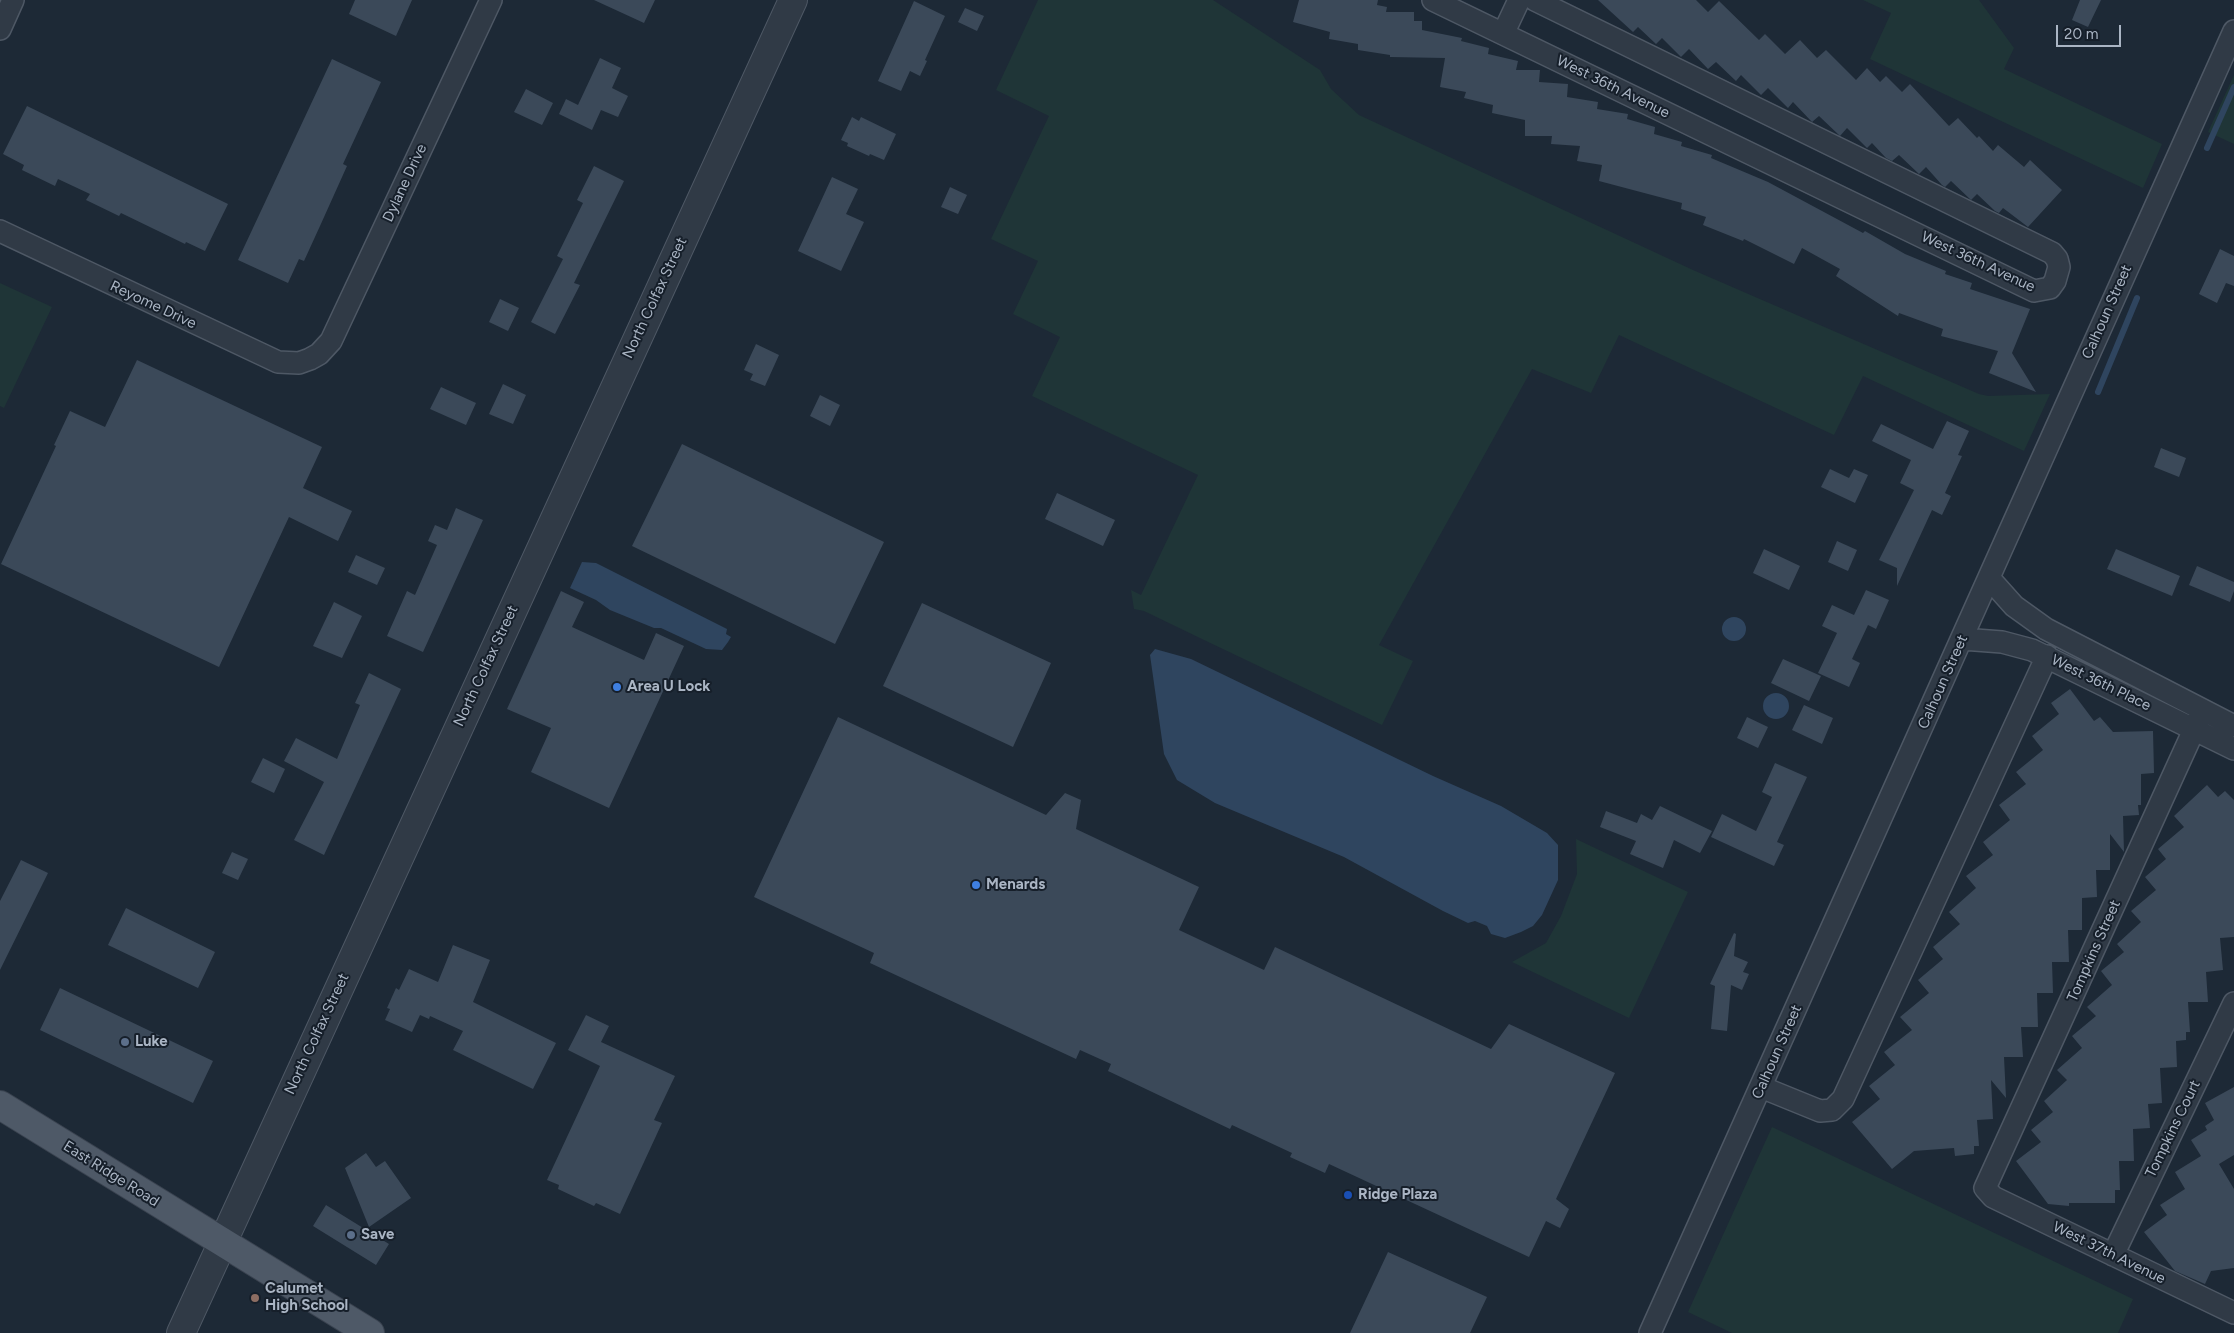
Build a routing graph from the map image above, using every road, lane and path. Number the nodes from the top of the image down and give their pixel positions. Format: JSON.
{"nodes":[{"id":1,"x":13,"y":0,"type":"edge"},
{"id":2,"x":491,"y":0,"type":"edge"},
{"id":3,"x":793,"y":0,"type":"edge"},
{"id":4,"x":1433,"y":0,"type":"edge"},
{"id":5,"x":1519,"y":0,"type":"edge"},
{"id":6,"x":1534,"y":0,"type":"edge"},
{"id":7,"x":0,"y":29,"type":"edge"},
{"id":8,"x":2234,"y":31,"type":"edge"},
{"id":9,"x":1503,"y":34,"type":"junction"},
{"id":10,"x":0,"y":231,"type":"edge"},
{"id":11,"x":310,"y":359,"type":"joint"},
{"id":12,"x":1989,"y":578,"type":"junction"},
{"id":13,"x":1962,"y":639,"type":"junction"},
{"id":14,"x":2047,"y":656,"type":"junction"},
{"id":15,"x":2199,"y":720,"type":"junction"},
{"id":16,"x":2234,"y":726,"type":"edge"},
{"id":17,"x":2234,"y":749,"type":"edge"},
{"id":18,"x":2234,"y":1002,"type":"edge"},
{"id":19,"x":1761,"y":1086,"type":"junction"},
{"id":20,"x":0,"y":1105,"type":"edge"},
{"id":21,"x":1986,"y":1191,"type":"joint"},
{"id":22,"x":223,"y":1243,"type":"junction"},
{"id":23,"x":2112,"y":1254,"type":"junction"},
{"id":24,"x":2234,"y":1313,"type":"edge"},
{"id":25,"x":181,"y":1333,"type":"edge"},
{"id":26,"x":370,"y":1333,"type":"edge"},
{"id":27,"x":1650,"y":1333,"type":"edge"}],
"edges":[{"from":1,"to":7,"type":"street"},
{"from":2,"to":11,"type":"street","name":"Dylane Drive"},
{"from":3,"to":22,"type":"street","name":"North Colfax Street"},
{"from":4,"to":9,"type":"street","name":"West 36th Avenue"},
{"from":5,"to":9,"type":"street"},
{"from":6,"to":9,"type":"street","name":"West 36th Avenue"},
{"from":8,"to":12,"type":"street","name":"Calhoun Street"},
{"from":10,"to":11,"type":"street","name":"Reyome Drive"},
{"from":12,"to":13,"type":"street","name":"Calhoun Street"},
{"from":12,"to":15,"type":"street","name":"West 36th Place"},
{"from":13,"to":14,"type":"street","name":"West 36th Place"},
{"from":13,"to":19,"type":"street","name":"Calhoun Street"},
{"from":14,"to":15,"type":"street","name":"West 36th Place"},
{"from":14,"to":19,"type":"street"},
{"from":15,"to":16,"type":"street","name":"West 36th Place"},
{"from":15,"to":17,"type":"street","name":"West 36th Place"},
{"from":15,"to":21,"type":"street","name":"Tompkins Street"},
{"from":18,"to":23,"type":"street","name":"Tompkins Court"},
{"from":19,"to":27,"type":"street","name":"Calhoun Street"},
{"from":20,"to":22,"type":"main road","name":"East Ridge Road"},
{"from":21,"to":23,"type":"street","name":"West 37th Avenue"},
{"from":22,"to":25,"type":"street","name":"North Colfax Street"},
{"from":22,"to":26,"type":"main road","name":"East Ridge Road"},
{"from":23,"to":24,"type":"street","name":"West 37th Avenue"}]}
